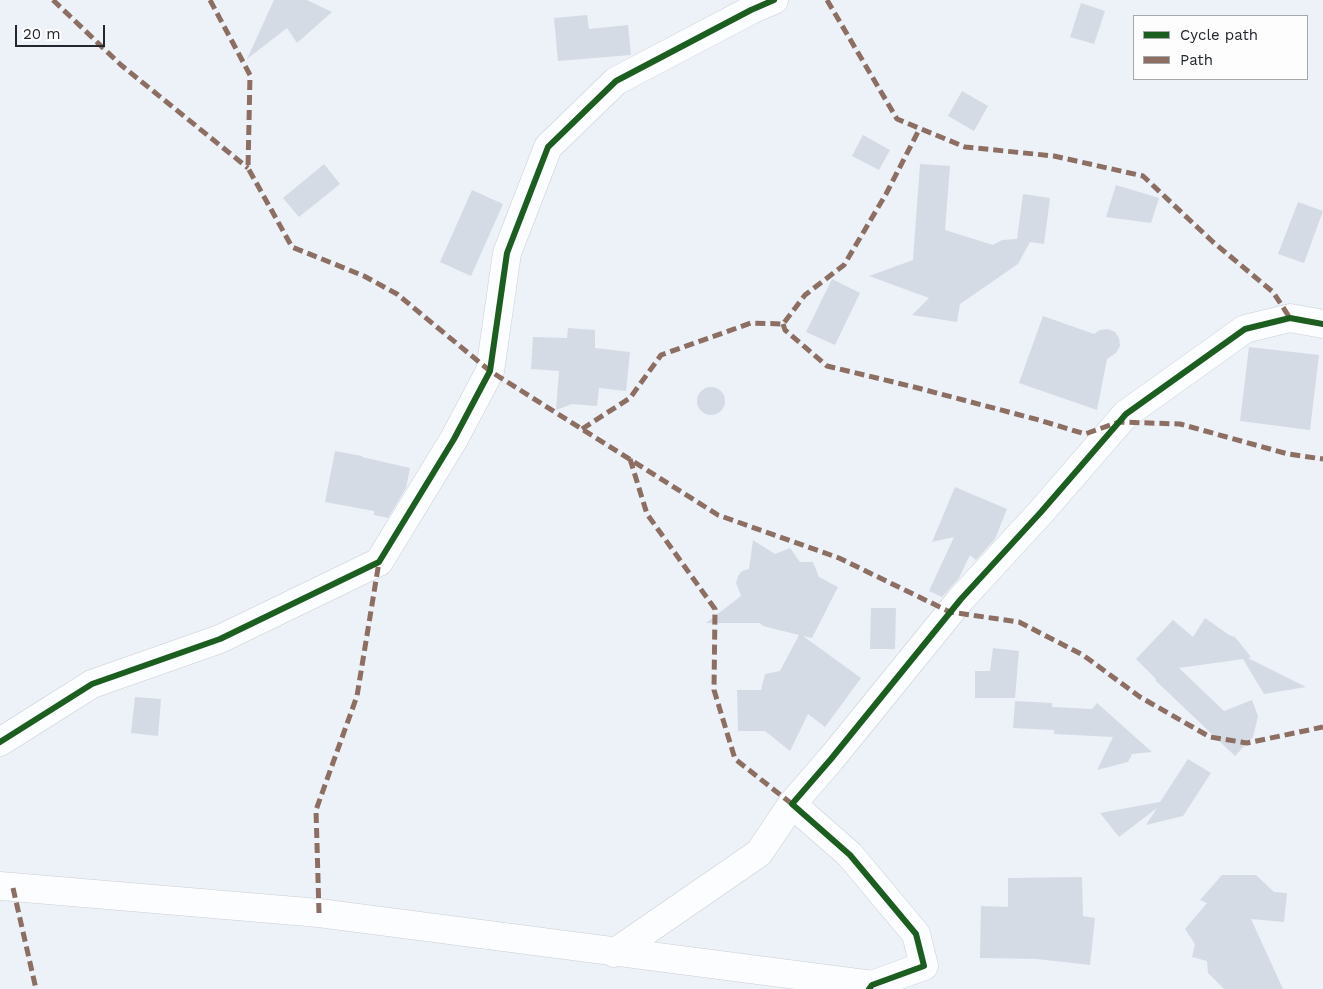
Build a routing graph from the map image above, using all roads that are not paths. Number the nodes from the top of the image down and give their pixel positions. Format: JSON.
{"nodes":[{"id":1,"x":770,"y":1,"type":"edge"},
{"id":2,"x":1323,"y":324,"type":"edge"},
{"id":3,"x":0,"y":742,"type":"edge"},
{"id":4,"x":792,"y":804,"type":"junction"},
{"id":5,"x":0,"y":886,"type":"edge"},
{"id":6,"x":614,"y":952,"type":"junction"},
{"id":7,"x":871,"y":987,"type":"edge"},
{"id":8,"x":901,"y":989,"type":"edge"}],
"edges":[{"from":1,"to":3,"type":"street"},
{"from":2,"to":4,"type":"street"},
{"from":4,"to":6,"type":"street"},
{"from":4,"to":7,"type":"street"},
{"from":5,"to":6,"type":"street"},
{"from":6,"to":7,"type":"street"},
{"from":7,"to":8,"type":"street"}]}
